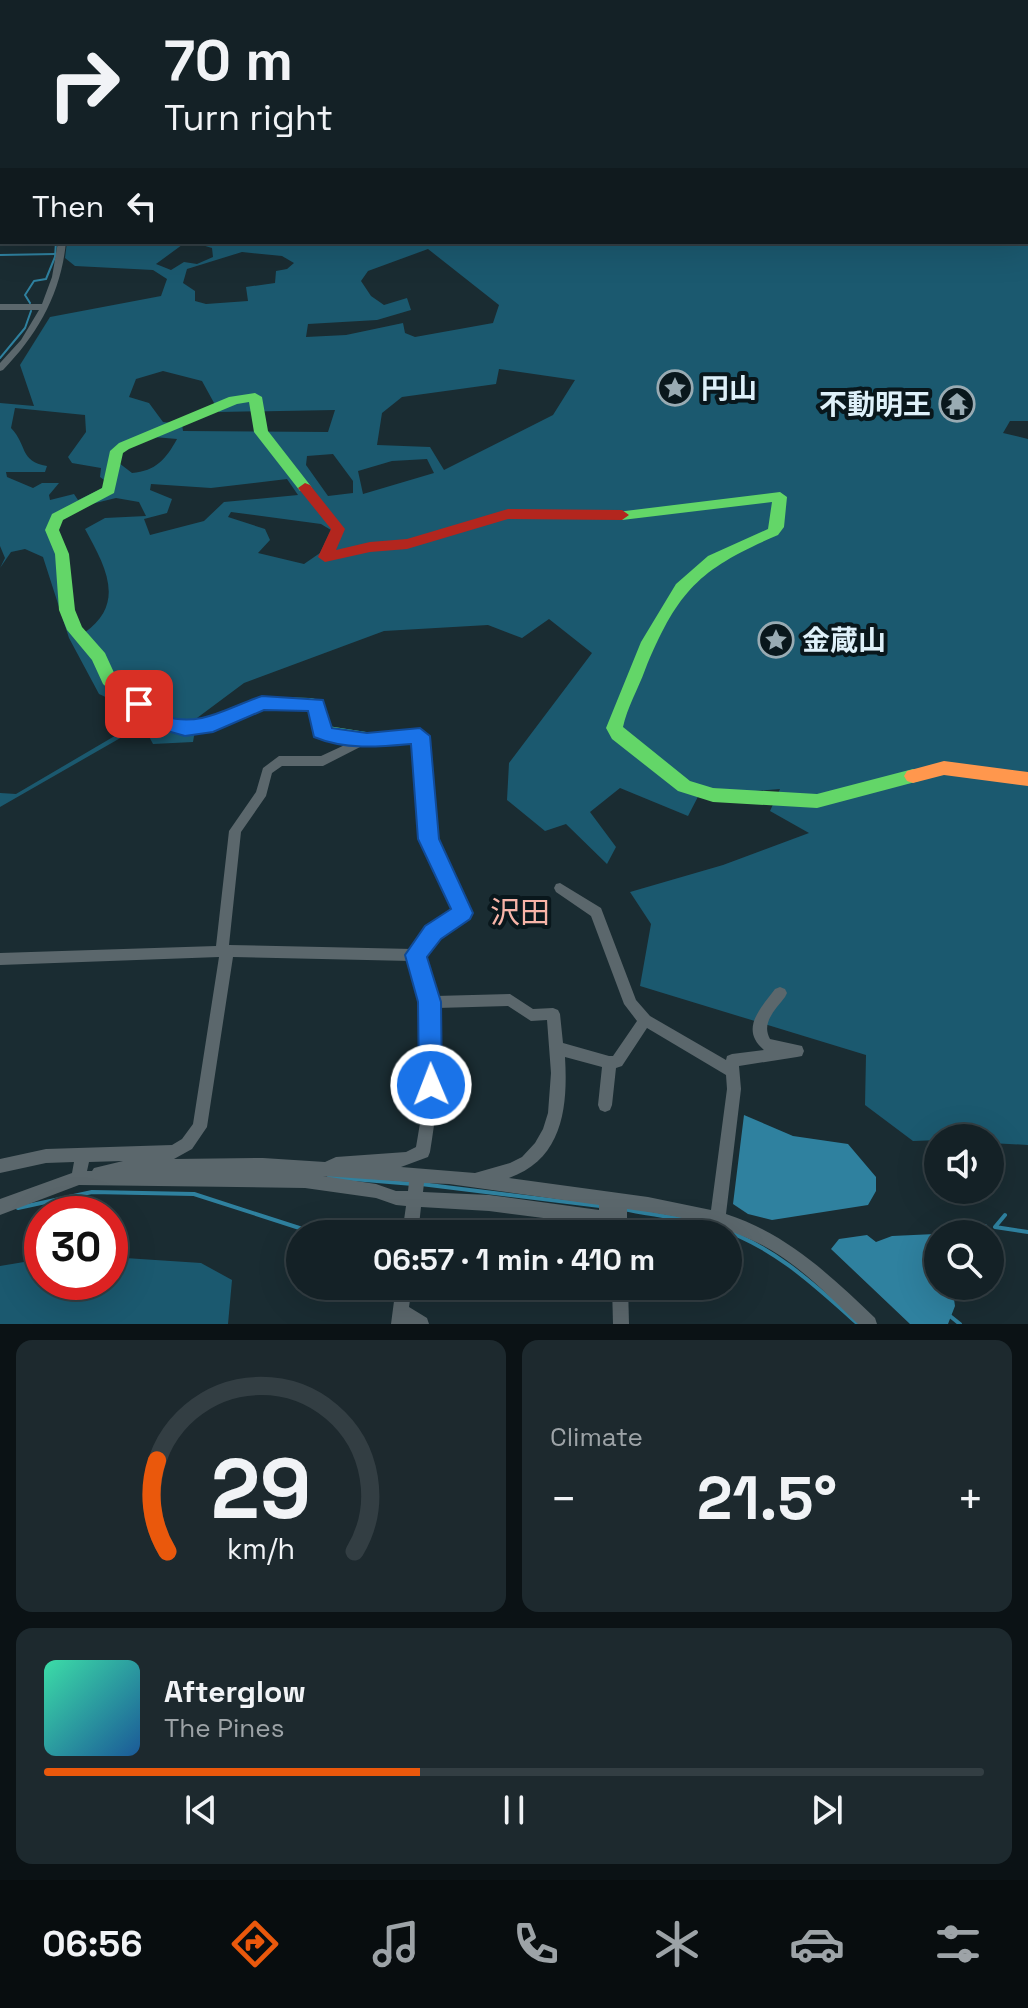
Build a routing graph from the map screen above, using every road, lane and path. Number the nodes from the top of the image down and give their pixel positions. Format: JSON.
{"nodes":[{"id":1,"x":62,"y":244,"type":"edge"},
{"id":2,"x":0,"y":307,"type":"edge"},
{"id":3,"x":44,"y":307,"type":"junction"},
{"id":4,"x":0,"y":368,"type":"edge"},
{"id":5,"x":362,"y":741,"type":"junction"},
{"id":6,"x":1028,"y":779,"type":"edge"},
{"id":7,"x":560,"y":888,"type":"dead end"},
{"id":8,"x":224,"y":951,"type":"junction"},
{"id":9,"x":416,"y":955,"type":"junction"},
{"id":10,"x":0,"y":959,"type":"edge"},
{"id":11,"x":780,"y":993,"type":"dead end"},
{"id":12,"x":429,"y":1002,"type":"junction"},
{"id":13,"x":645,"y":1020,"type":"junction"},
{"id":14,"x":557,"y":1048,"type":"junction"},
{"id":15,"x":609,"y":1063,"type":"junction"},
{"id":16,"x":730,"y":1070,"type":"junction"},
{"id":17,"x":605,"y":1105,"type":"dead end"},
{"id":18,"x":83,"y":1155,"type":"junction"},
{"id":19,"x":0,"y":1166,"type":"edge"},
{"id":20,"x":324,"y":1170,"type":"junction"},
{"id":21,"x":78,"y":1178,"type":"junction"},
{"id":22,"x":475,"y":1180,"type":"junction"},
{"id":23,"x":415,"y":1186,"type":"junction"},
{"id":24,"x":613,"y":1205,"type":"junction"},
{"id":25,"x":0,"y":1207,"type":"edge"},
{"id":26,"x":718,"y":1218,"type":"junction"},
{"id":27,"x":411,"y":1220,"type":"edge"},
{"id":28,"x":616,"y":1220,"type":"edge"},
{"id":29,"x":620,"y":1300,"type":"edge"},
{"id":30,"x":400,"y":1318,"type":"edge"},
{"id":31,"x":421,"y":1324,"type":"edge"},
{"id":32,"x":621,"y":1324,"type":"edge"},
{"id":33,"x":869,"y":1324,"type":"edge"}],
"edges":[{"from":1,"to":3,"type":"street"},
{"from":2,"to":3,"type":"street"},
{"from":3,"to":4,"type":"street"},
{"from":5,"to":6,"type":"street"},
{"from":5,"to":8,"type":"street"},
{"from":5,"to":9,"type":"street"},
{"from":7,"to":13,"type":"street"},
{"from":8,"to":9,"type":"street"},
{"from":8,"to":10,"type":"street"},
{"from":8,"to":18,"type":"street"},
{"from":9,"to":12,"type":"street"},
{"from":11,"to":16,"type":"street"},
{"from":12,"to":14,"type":"street"},
{"from":12,"to":20,"type":"street"},
{"from":13,"to":15,"type":"street"},
{"from":13,"to":16,"type":"street"},
{"from":14,"to":15,"type":"street"},
{"from":14,"to":22,"type":"street"},
{"from":15,"to":17,"type":"street"},
{"from":16,"to":26,"type":"street"},
{"from":18,"to":19,"type":"street"},
{"from":18,"to":21,"type":"street"},
{"from":20,"to":21,"type":"street"},
{"from":20,"to":23,"type":"street"},
{"from":21,"to":23,"type":"street"},
{"from":21,"to":25,"type":"street"},
{"from":22,"to":23,"type":"street"},
{"from":22,"to":24,"type":"street"},
{"from":23,"to":24,"type":"street"},
{"from":23,"to":27,"type":"street"},
{"from":24,"to":26,"type":"street"},
{"from":24,"to":28,"type":"street"},
{"from":26,"to":33,"type":"street"},
{"from":29,"to":32,"type":"street"},
{"from":30,"to":31,"type":"street"}]}
